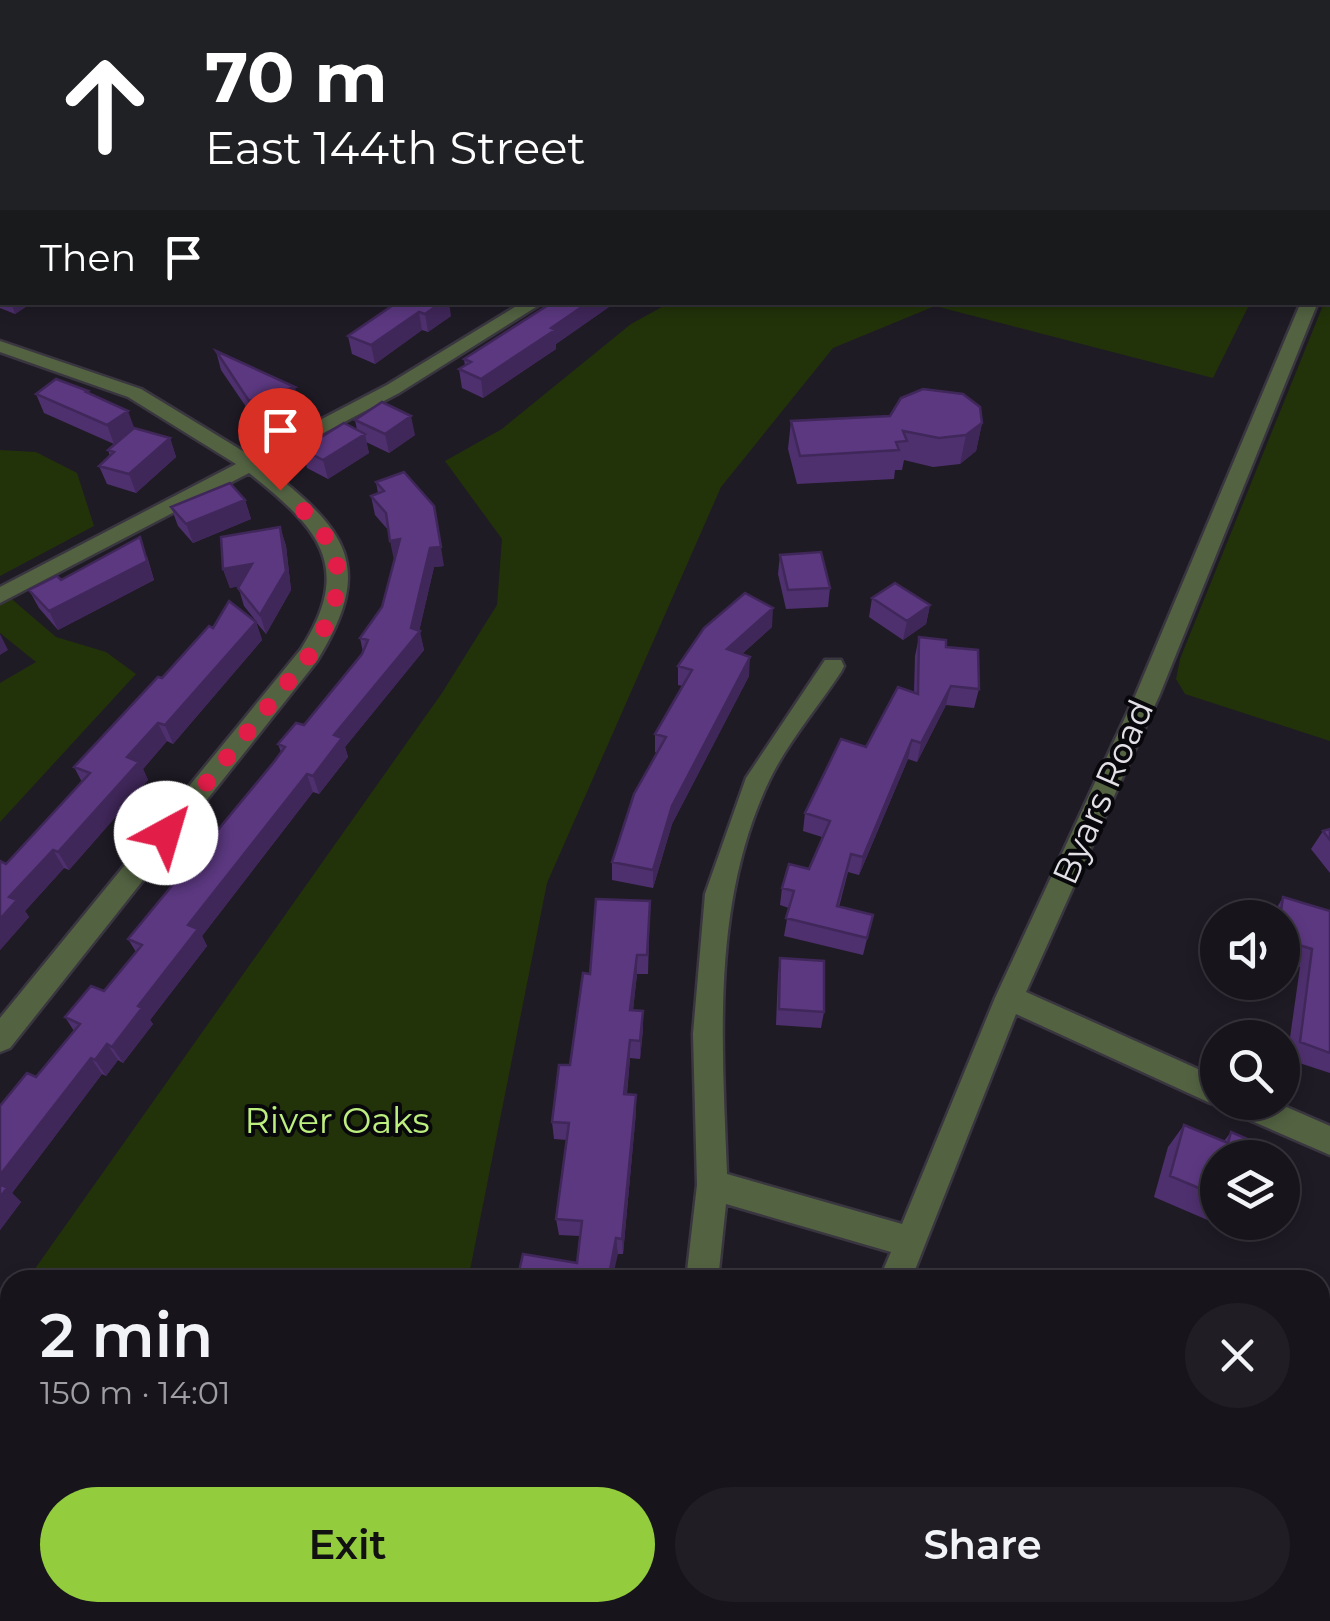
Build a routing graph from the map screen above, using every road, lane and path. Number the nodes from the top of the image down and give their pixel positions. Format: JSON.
{"nodes":[{"id":1,"x":531,"y":305,"type":"edge"},
{"id":2,"x":1309,"y":305,"type":"edge"},
{"id":3,"x":0,"y":346,"type":"edge"},
{"id":4,"x":249,"y":466,"type":"junction"},
{"id":5,"x":0,"y":596,"type":"edge"},
{"id":6,"x":833,"y":666,"type":"dead end"},
{"id":7,"x":1009,"y":998,"type":"junction"},
{"id":8,"x":0,"y":1040,"type":"edge"},
{"id":9,"x":1200,"y":1084,"type":"edge"},
{"id":10,"x":1284,"y":1120,"type":"edge"},
{"id":11,"x":1330,"y":1140,"type":"edge"},
{"id":12,"x":712,"y":1185,"type":"junction"},
{"id":13,"x":912,"y":1242,"type":"junction"},
{"id":14,"x":703,"y":1270,"type":"edge"},
{"id":15,"x":900,"y":1270,"type":"edge"}],
"edges":[{"from":1,"to":4,"type":"street"},
{"from":2,"to":7,"type":"street","name":"Byars Road"},
{"from":3,"to":4,"type":"street"},
{"from":4,"to":5,"type":"street"},
{"from":4,"to":8,"type":"street"},
{"from":6,"to":12,"type":"street"},
{"from":7,"to":9,"type":"street"},
{"from":7,"to":13,"type":"street","name":"Byars Road"},
{"from":10,"to":11,"type":"street"},
{"from":12,"to":13,"type":"street"},
{"from":12,"to":14,"type":"street"},
{"from":13,"to":15,"type":"street","name":"Byars Road"}]}
